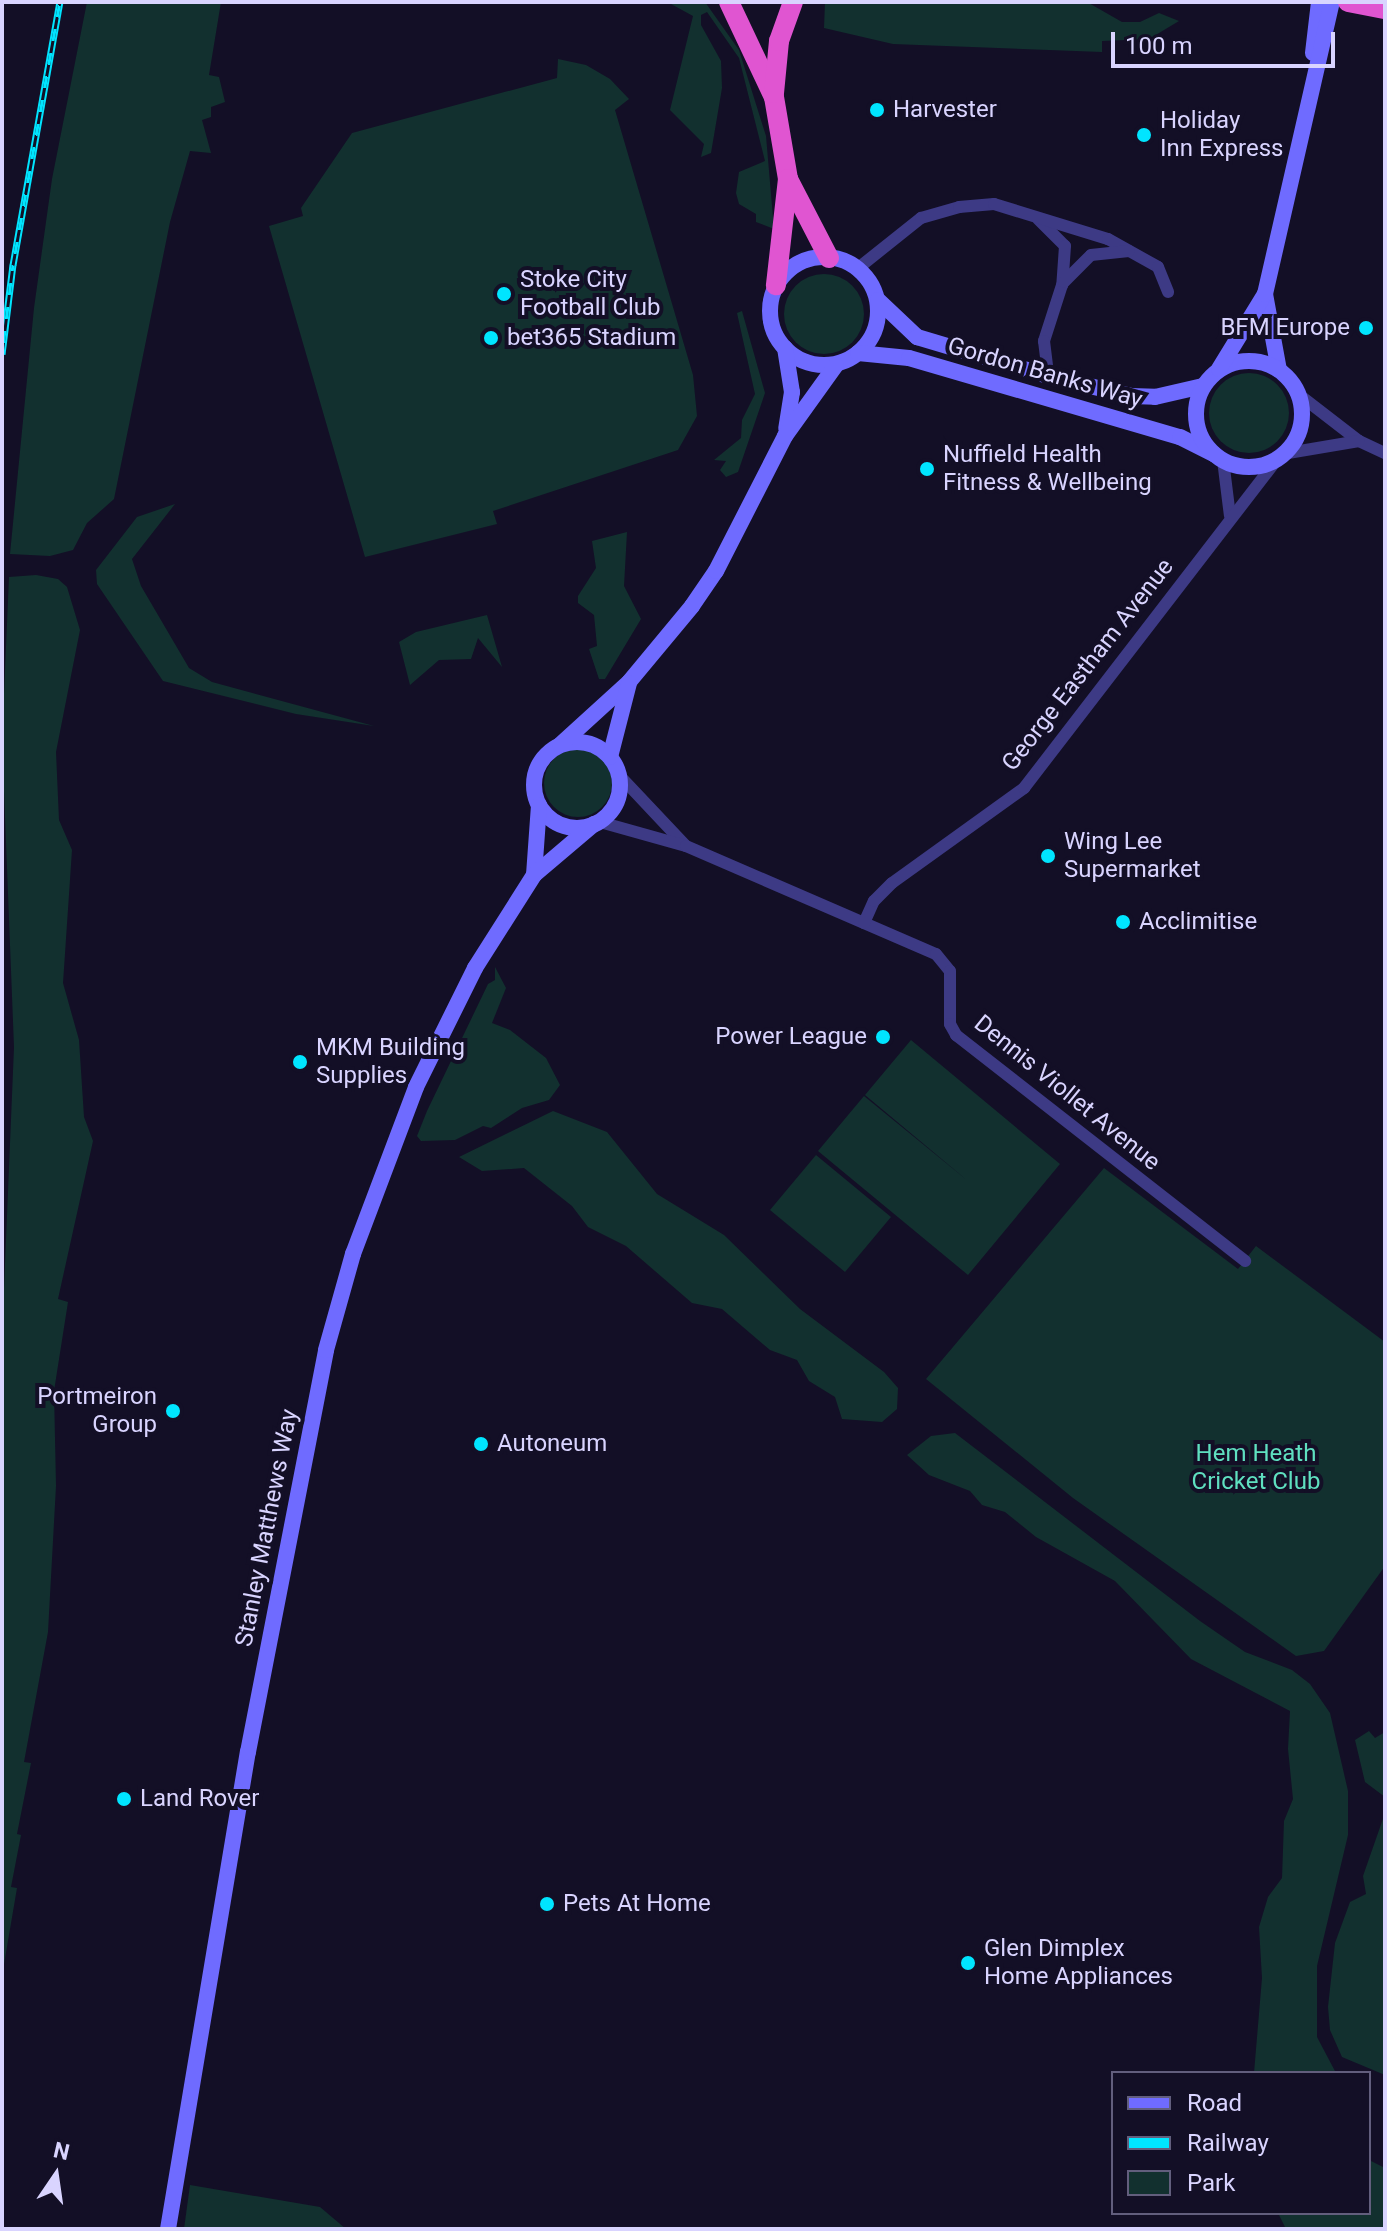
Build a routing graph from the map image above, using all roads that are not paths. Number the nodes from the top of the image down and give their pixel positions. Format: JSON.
{"nodes":[{"id":1,"x":729,"y":2,"type":"edge"},
{"id":2,"x":793,"y":2,"type":"edge"},
{"id":3,"x":1319,"y":2,"type":"edge"},
{"id":4,"x":1332,"y":2,"type":"edge"},
{"id":5,"x":1348,"y":2,"type":"edge"},
{"id":6,"x":1385,"y":9,"type":"edge"},
{"id":7,"x":1321,"y":27,"type":"junction"},
{"id":8,"x":774,"y":97,"type":"junction"},
{"id":9,"x":788,"y":179,"type":"junction"},
{"id":10,"x":1032,"y":215,"type":"junction"},
{"id":11,"x":1129,"y":251,"type":"junction"},
{"id":12,"x":829,"y":258,"type":"junction"},
{"id":13,"x":857,"y":269,"type":"junction"},
{"id":14,"x":776,"y":285,"type":"junction"},
{"id":15,"x":1062,"y":285,"type":"junction"},
{"id":16,"x":1168,"y":292,"type":"dead end"},
{"id":17,"x":1265,"y":294,"type":"junction"},
{"id":18,"x":878,"y":300,"type":"junction"},
{"id":19,"x":785,"y":348,"type":"junction"},
{"id":20,"x":858,"y":353,"type":"junction"},
{"id":21,"x":836,"y":365,"type":"junction"},
{"id":22,"x":1219,"y":369,"type":"junction"},
{"id":23,"x":1279,"y":370,"type":"junction"},
{"id":24,"x":1048,"y":376,"type":"junction"},
{"id":25,"x":1203,"y":386,"type":"junction"},
{"id":26,"x":1302,"y":397,"type":"junction"},
{"id":27,"x":785,"y":436,"type":"junction"},
{"id":28,"x":1359,"y":441,"type":"junction"},
{"id":29,"x":1385,"y":453,"type":"edge"},
{"id":30,"x":1219,"y":457,"type":"junction"},
{"id":31,"x":1281,"y":457,"type":"junction"},
{"id":32,"x":1230,"y":516,"type":"junction"},
{"id":33,"x":629,"y":682,"type":"junction"},
{"id":34,"x":560,"y":745,"type":"junction"},
{"id":35,"x":610,"y":757,"type":"junction"},
{"id":36,"x":619,"y":775,"type":"junction"},
{"id":37,"x":539,"y":805,"type":"junction"},
{"id":38,"x":597,"y":823,"type":"junction"},
{"id":39,"x":686,"y":846,"type":"junction"},
{"id":40,"x":534,"y":875,"type":"junction"},
{"id":41,"x":864,"y":923,"type":"junction"},
{"id":42,"x":1245,"y":1261,"type":"dead end"},
{"id":43,"x":168,"y":2229,"type":"edge"}],
"edges":[{"from":1,"to":8,"type":"highway"},
{"from":2,"to":8,"type":"highway"},
{"from":3,"to":7,"type":"main road"},
{"from":4,"to":7,"type":"main road"},
{"from":5,"to":6,"type":"highway"},
{"from":7,"to":17,"type":"main road"},
{"from":8,"to":9,"type":"highway"},
{"from":9,"to":12,"type":"highway"},
{"from":9,"to":14,"type":"highway"},
{"from":10,"to":11,"type":"street"},
{"from":10,"to":13,"type":"street"},
{"from":10,"to":15,"type":"street"},
{"from":11,"to":15,"type":"street"},
{"from":11,"to":16,"type":"street"},
{"from":12,"to":13,"type":"main road"},
{"from":12,"to":14,"type":"main road"},
{"from":13,"to":18,"type":"main road"},
{"from":14,"to":19,"type":"main road"},
{"from":15,"to":24,"type":"street"},
{"from":17,"to":22,"type":"main road"},
{"from":17,"to":23,"type":"main road"},
{"from":18,"to":20,"type":"main road"},
{"from":18,"to":24,"type":"main road","name":"Gordon Banks Way"},
{"from":19,"to":21,"type":"main road"},
{"from":19,"to":27,"type":"main road"},
{"from":20,"to":21,"type":"main road"},
{"from":20,"to":30,"type":"main road","name":"Gordon Banks Way"},
{"from":21,"to":27,"type":"main road"},
{"from":22,"to":23,"type":"main road"},
{"from":22,"to":25,"type":"main road"},
{"from":23,"to":26,"type":"main road"},
{"from":24,"to":25,"type":"main road","name":"Gordon Banks Way"},
{"from":25,"to":30,"type":"main road"},
{"from":26,"to":28,"type":"street"},
{"from":26,"to":31,"type":"main road"},
{"from":27,"to":33,"type":"main road"},
{"from":28,"to":29,"type":"street"},
{"from":28,"to":31,"type":"street"},
{"from":30,"to":31,"type":"main road"},
{"from":30,"to":32,"type":"street"},
{"from":31,"to":32,"type":"street","name":"George Eastham Avenue"},
{"from":32,"to":41,"type":"street","name":"George Eastham Avenue"},
{"from":33,"to":34,"type":"main road"},
{"from":33,"to":35,"type":"main road"},
{"from":34,"to":35,"type":"main road"},
{"from":34,"to":37,"type":"main road"},
{"from":35,"to":36,"type":"main road"},
{"from":36,"to":38,"type":"main road"},
{"from":36,"to":39,"type":"street","name":"Dennis Viollet Avenue"},
{"from":37,"to":38,"type":"main road"},
{"from":37,"to":40,"type":"main road","name":"Stanley Matthews Way"},
{"from":38,"to":39,"type":"street","name":"Dennis Viollet Avenue"},
{"from":38,"to":40,"type":"main road","name":"Stanley Matthews Way"},
{"from":39,"to":41,"type":"street","name":"Dennis Viollet Avenue"},
{"from":40,"to":43,"type":"main road","name":"Stanley Matthews Way"},
{"from":41,"to":42,"type":"street","name":"Dennis Viollet Avenue"}]}
